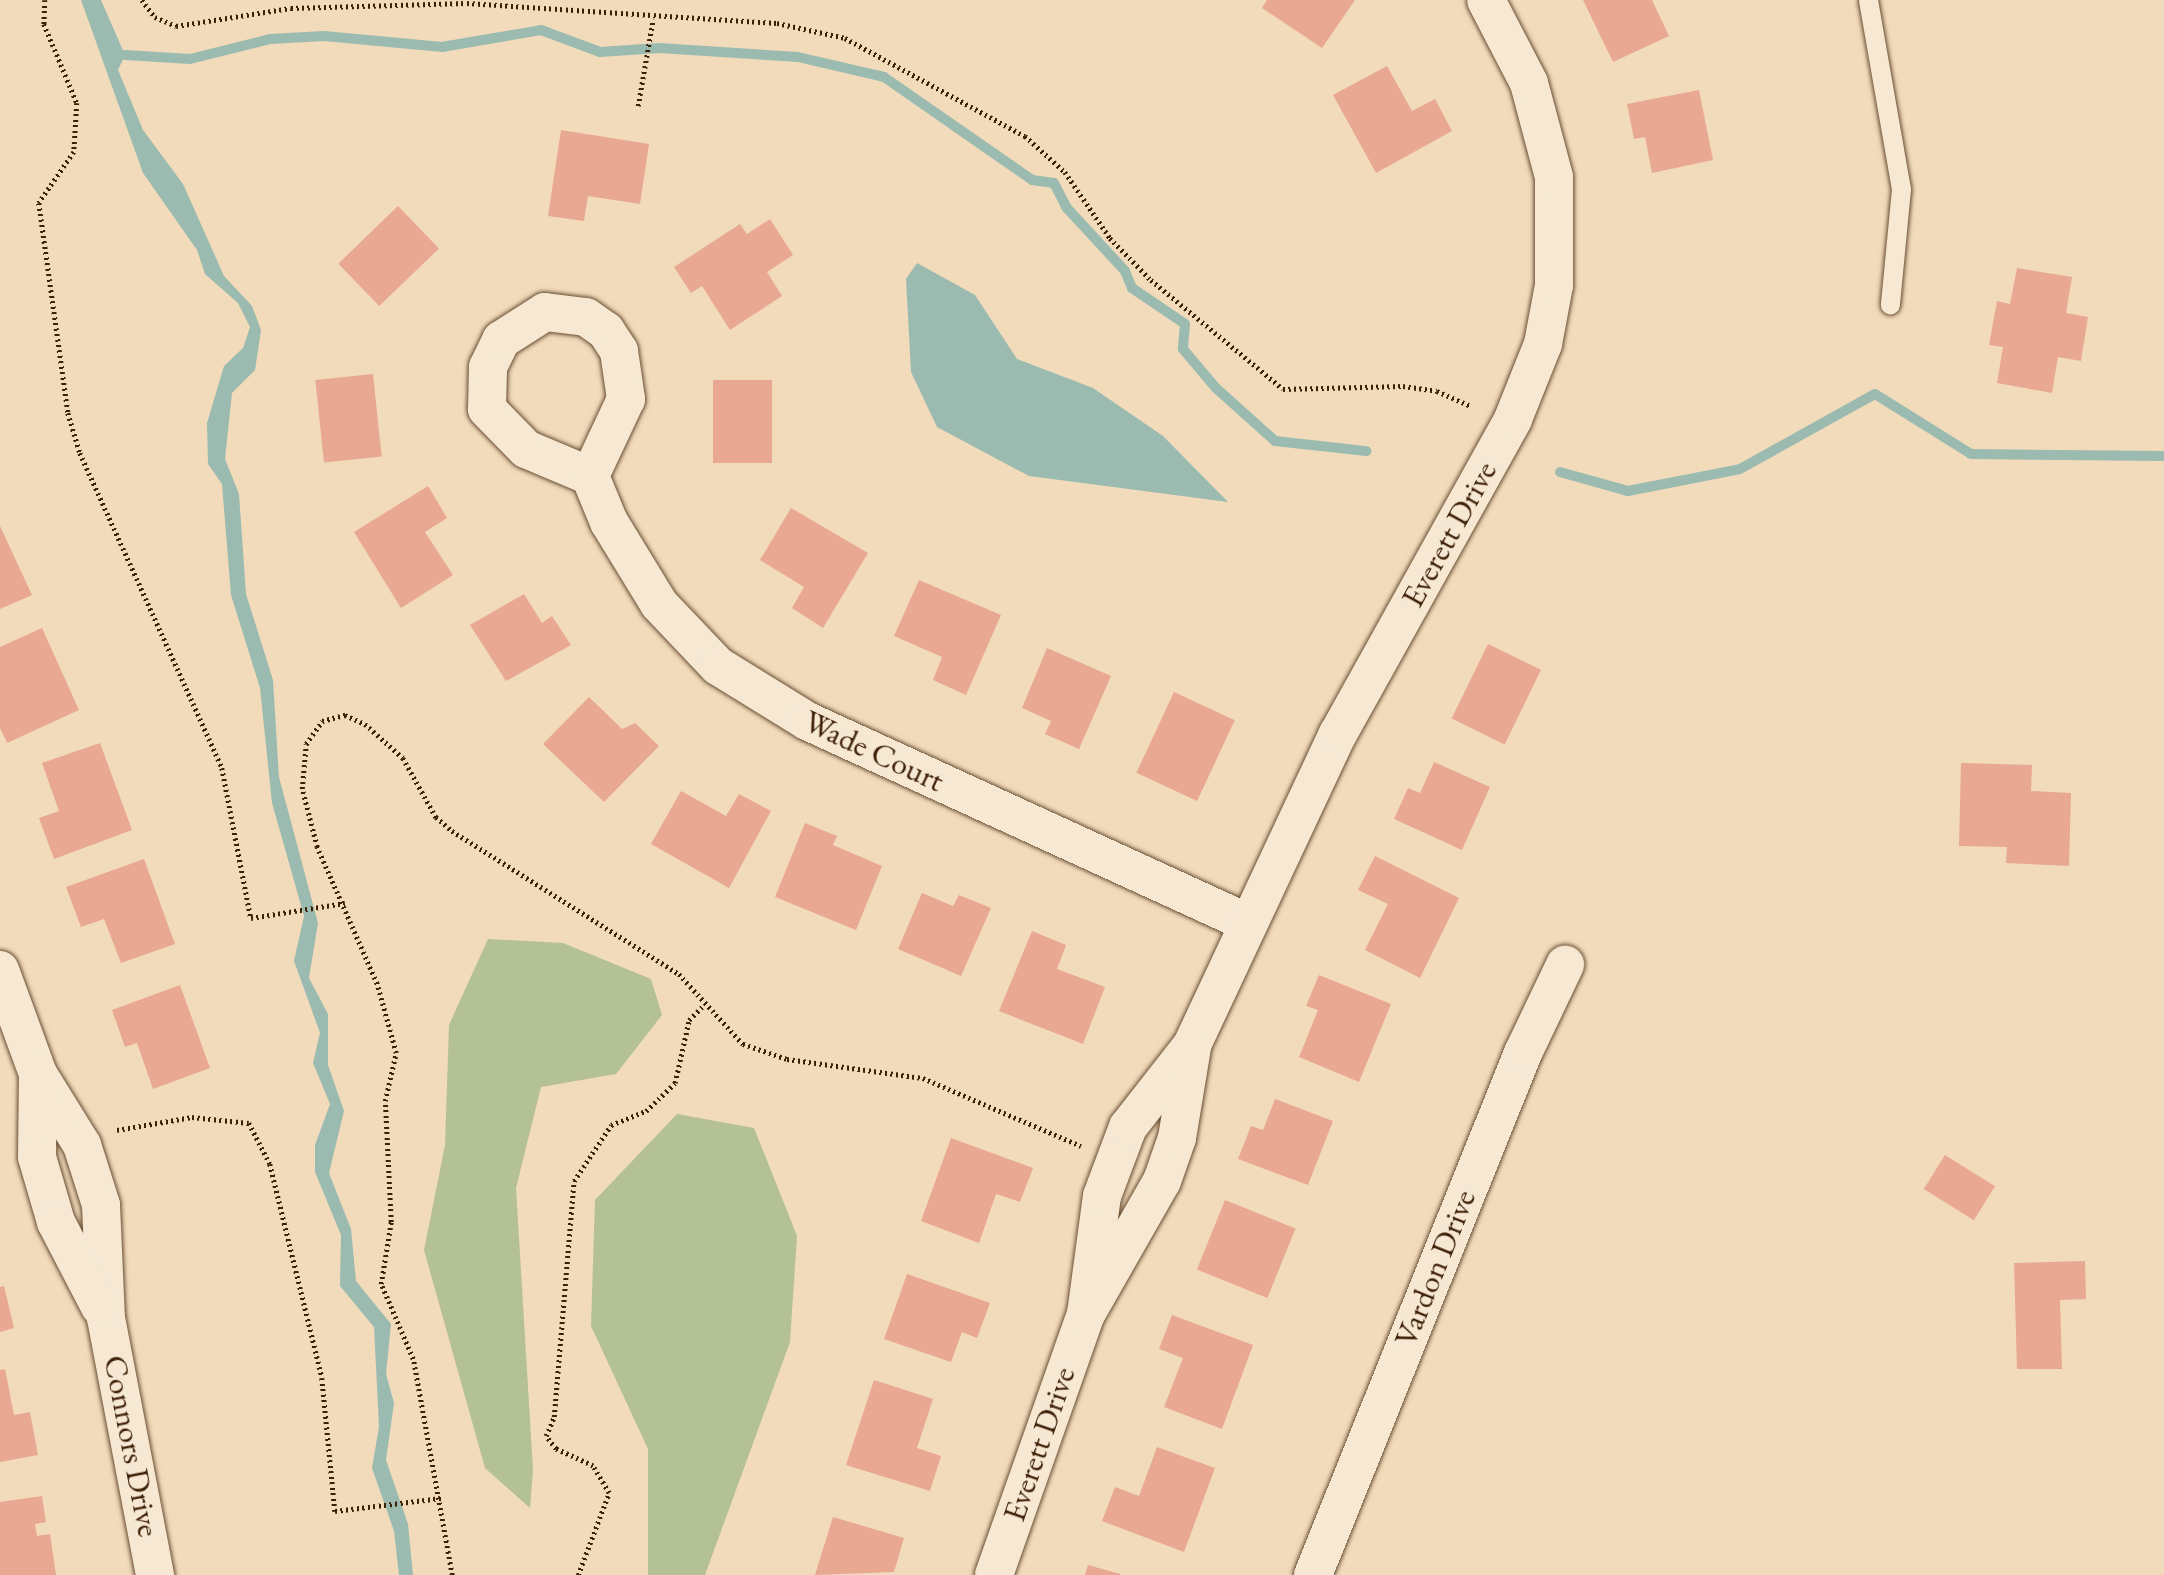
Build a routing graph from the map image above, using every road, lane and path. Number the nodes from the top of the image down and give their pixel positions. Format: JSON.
{"nodes":[{"id":1,"x":45,"y":0,"type":"edge"},
{"id":2,"x":142,"y":0,"type":"edge"},
{"id":3,"x":1486,"y":0,"type":"edge"},
{"id":4,"x":1868,"y":0,"type":"edge"},
{"id":5,"x":653,"y":19,"type":"junction"},
{"id":6,"x":638,"y":106,"type":"dead end"},
{"id":7,"x":1890,"y":304,"type":"dead end"},
{"id":8,"x":1471,"y":406,"type":"dead end"},
{"id":9,"x":590,"y":476,"type":"dead end"},
{"id":10,"x":345,"y":903,"type":"junction"},
{"id":11,"x":1247,"y":922,"type":"junction"},
{"id":12,"x":1565,"y":965,"type":"dead end"},
{"id":13,"x":0,"y":970,"type":"edge"},
{"id":14,"x":704,"y":1005,"type":"junction"},
{"id":15,"x":1192,"y":1045,"type":"junction"},
{"id":16,"x":116,"y":1130,"type":"dead end"},
{"id":17,"x":1114,"y":1160,"type":"junction"},
{"id":18,"x":1086,"y":1314,"type":"junction"},
{"id":19,"x":441,"y":1498,"type":"junction"},
{"id":20,"x":155,"y":1575,"type":"edge"},
{"id":21,"x":452,"y":1575,"type":"edge"},
{"id":22,"x":578,"y":1575,"type":"edge"},
{"id":23,"x":994,"y":1575,"type":"edge"},
{"id":24,"x":1314,"y":1575,"type":"edge"}],
"edges":[{"from":1,"to":10,"type":"path"},
{"from":2,"to":5,"type":"path"},
{"from":3,"to":11,"type":"street","name":"Everett Drive"},
{"from":4,"to":7,"type":"lane"},
{"from":5,"to":6,"type":"path"},
{"from":5,"to":8,"type":"path"},
{"from":9,"to":11,"type":"street","name":"Wade Court"},
{"from":10,"to":14,"type":"path"},
{"from":10,"to":19,"type":"path"},
{"from":11,"to":15,"type":"street","name":"Everett Drive"},
{"from":12,"to":24,"type":"street","name":"Vardon Drive"},
{"from":13,"to":20,"type":"street","name":"Connors Drive"},
{"from":14,"to":17,"type":"path"},
{"from":14,"to":22,"type":"path"},
{"from":15,"to":17,"type":"street","name":"Everett Drive"},
{"from":15,"to":18,"type":"street","name":"Everett Drive"},
{"from":16,"to":19,"type":"path"},
{"from":17,"to":18,"type":"street","name":"Everett Drive"},
{"from":18,"to":23,"type":"street","name":"Everett Drive"},
{"from":19,"to":21,"type":"path"}]}
